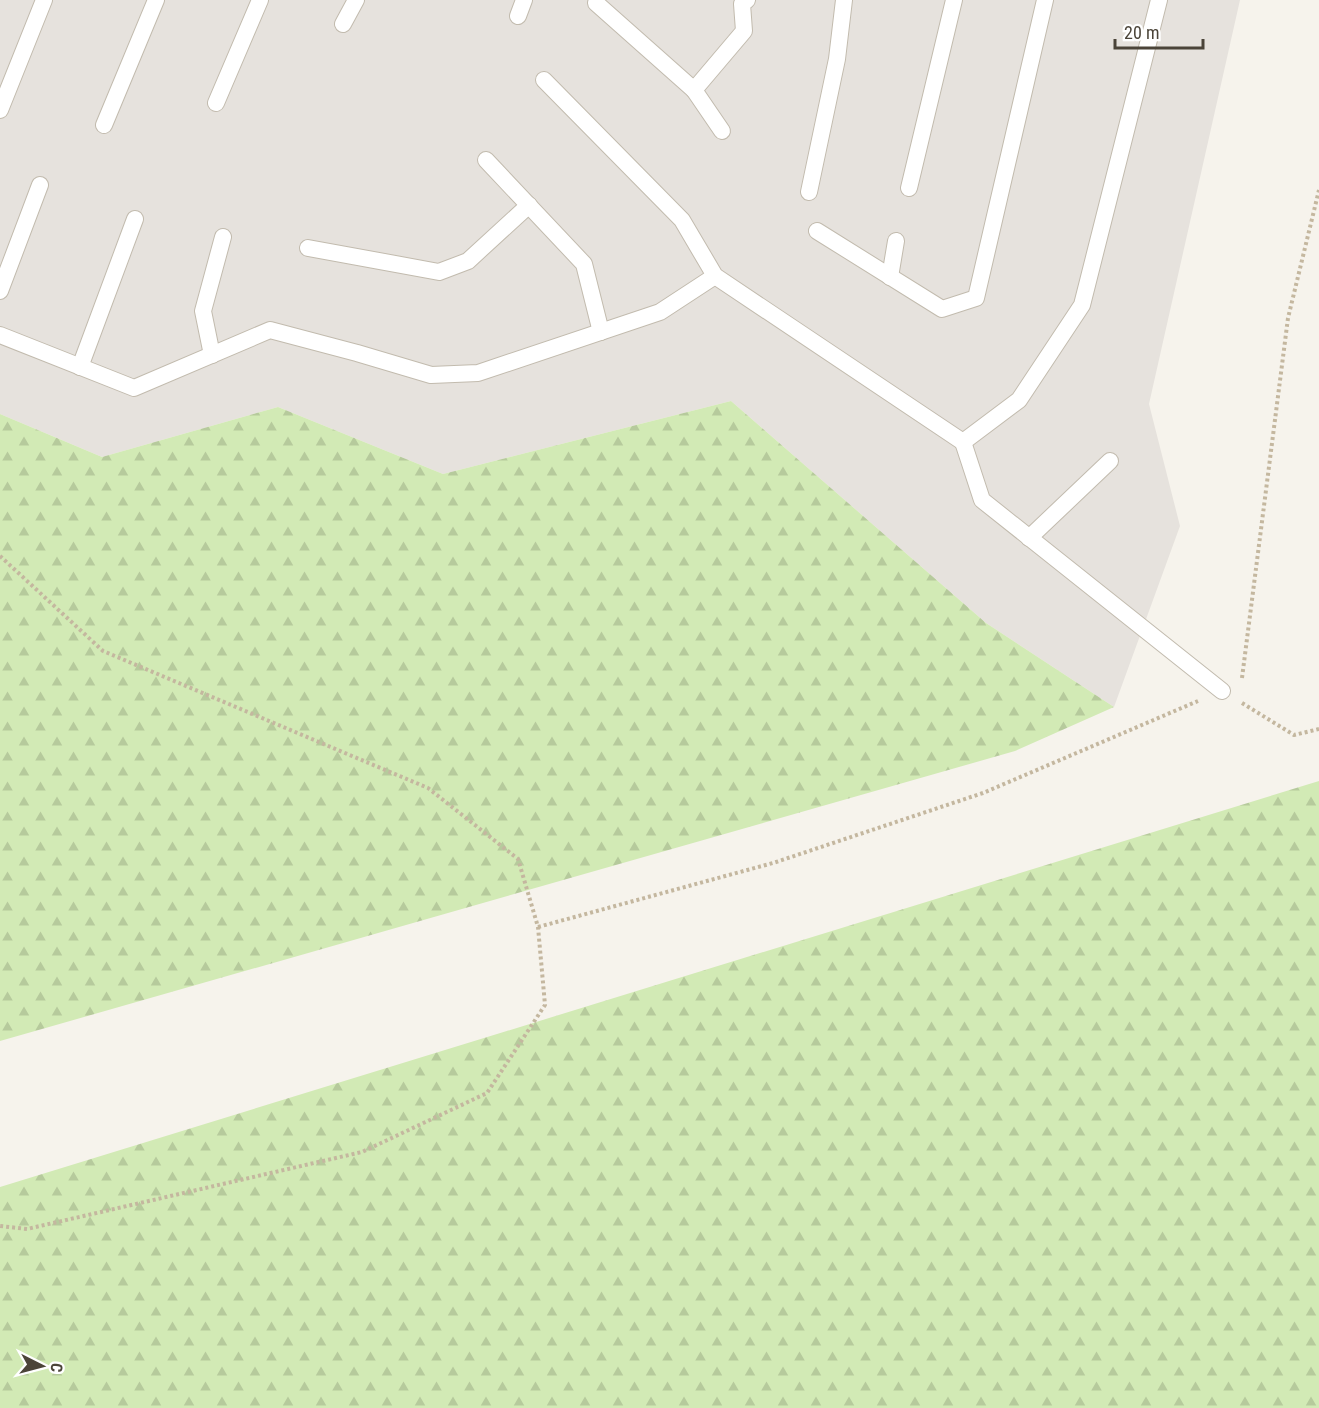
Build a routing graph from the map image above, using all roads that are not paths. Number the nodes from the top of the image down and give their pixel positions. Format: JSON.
{"nodes":[{"id":1,"x":44,"y":0,"type":"edge"},
{"id":2,"x":156,"y":0,"type":"edge"},
{"id":3,"x":260,"y":0,"type":"edge"},
{"id":4,"x":356,"y":0,"type":"edge"},
{"id":5,"x":524,"y":0,"type":"edge"},
{"id":6,"x":844,"y":0,"type":"edge"},
{"id":7,"x":954,"y":0,"type":"edge"},
{"id":8,"x":1045,"y":0,"type":"edge"},
{"id":9,"x":1159,"y":0,"type":"edge"},
{"id":10,"x":742,"y":1,"type":"edge"},
{"id":11,"x":596,"y":3,"type":"dead end"},
{"id":12,"x":518,"y":16,"type":"dead end"},
{"id":13,"x":343,"y":24,"type":"dead end"},
{"id":14,"x":544,"y":80,"type":"dead end"},
{"id":15,"x":694,"y":90,"type":"junction"},
{"id":16,"x":216,"y":103,"type":"dead end"},
{"id":17,"x":0,"y":110,"type":"edge"},
{"id":18,"x":104,"y":125,"type":"dead end"},
{"id":19,"x":722,"y":131,"type":"dead end"},
{"id":20,"x":486,"y":160,"type":"dead end"},
{"id":21,"x":40,"y":184,"type":"dead end"},
{"id":22,"x":909,"y":188,"type":"dead end"},
{"id":23,"x":809,"y":192,"type":"dead end"},
{"id":24,"x":529,"y":205,"type":"junction"},
{"id":25,"x":135,"y":219,"type":"dead end"},
{"id":26,"x":817,"y":231,"type":"dead end"},
{"id":27,"x":223,"y":237,"type":"dead end"},
{"id":28,"x":897,"y":241,"type":"dead end"},
{"id":29,"x":308,"y":248,"type":"dead end"},
{"id":30,"x":715,"y":276,"type":"junction"},
{"id":31,"x":890,"y":277,"type":"junction"},
{"id":32,"x":0,"y":291,"type":"edge"},
{"id":33,"x":602,"y":332,"type":"junction"},
{"id":34,"x":0,"y":335,"type":"edge"},
{"id":35,"x":212,"y":355,"type":"junction"},
{"id":36,"x":80,"y":367,"type":"junction"},
{"id":37,"x":963,"y":442,"type":"junction"},
{"id":38,"x":1110,"y":461,"type":"dead end"},
{"id":39,"x":1029,"y":538,"type":"junction"},
{"id":40,"x":1222,"y":691,"type":"road end"}],
"edges":[{"from":1,"to":17,"type":"lane"},
{"from":2,"to":18,"type":"lane"},
{"from":3,"to":16,"type":"lane"},
{"from":4,"to":13,"type":"lane"},
{"from":5,"to":12,"type":"lane"},
{"from":6,"to":23,"type":"lane"},
{"from":7,"to":22,"type":"lane"},
{"from":8,"to":31,"type":"lane"},
{"from":9,"to":37,"type":"lane"},
{"from":10,"to":15,"type":"lane"},
{"from":11,"to":15,"type":"lane"},
{"from":14,"to":30,"type":"lane"},
{"from":15,"to":19,"type":"lane"},
{"from":20,"to":24,"type":"lane"},
{"from":21,"to":32,"type":"lane"},
{"from":24,"to":29,"type":"lane"},
{"from":24,"to":33,"type":"lane"},
{"from":25,"to":36,"type":"lane"},
{"from":26,"to":31,"type":"lane"},
{"from":27,"to":35,"type":"lane"},
{"from":28,"to":31,"type":"lane"},
{"from":30,"to":33,"type":"lane"},
{"from":30,"to":37,"type":"lane"},
{"from":33,"to":35,"type":"lane"},
{"from":34,"to":36,"type":"lane"},
{"from":35,"to":36,"type":"lane"},
{"from":37,"to":39,"type":"lane"},
{"from":38,"to":39,"type":"lane"},
{"from":39,"to":40,"type":"lane"}]}
